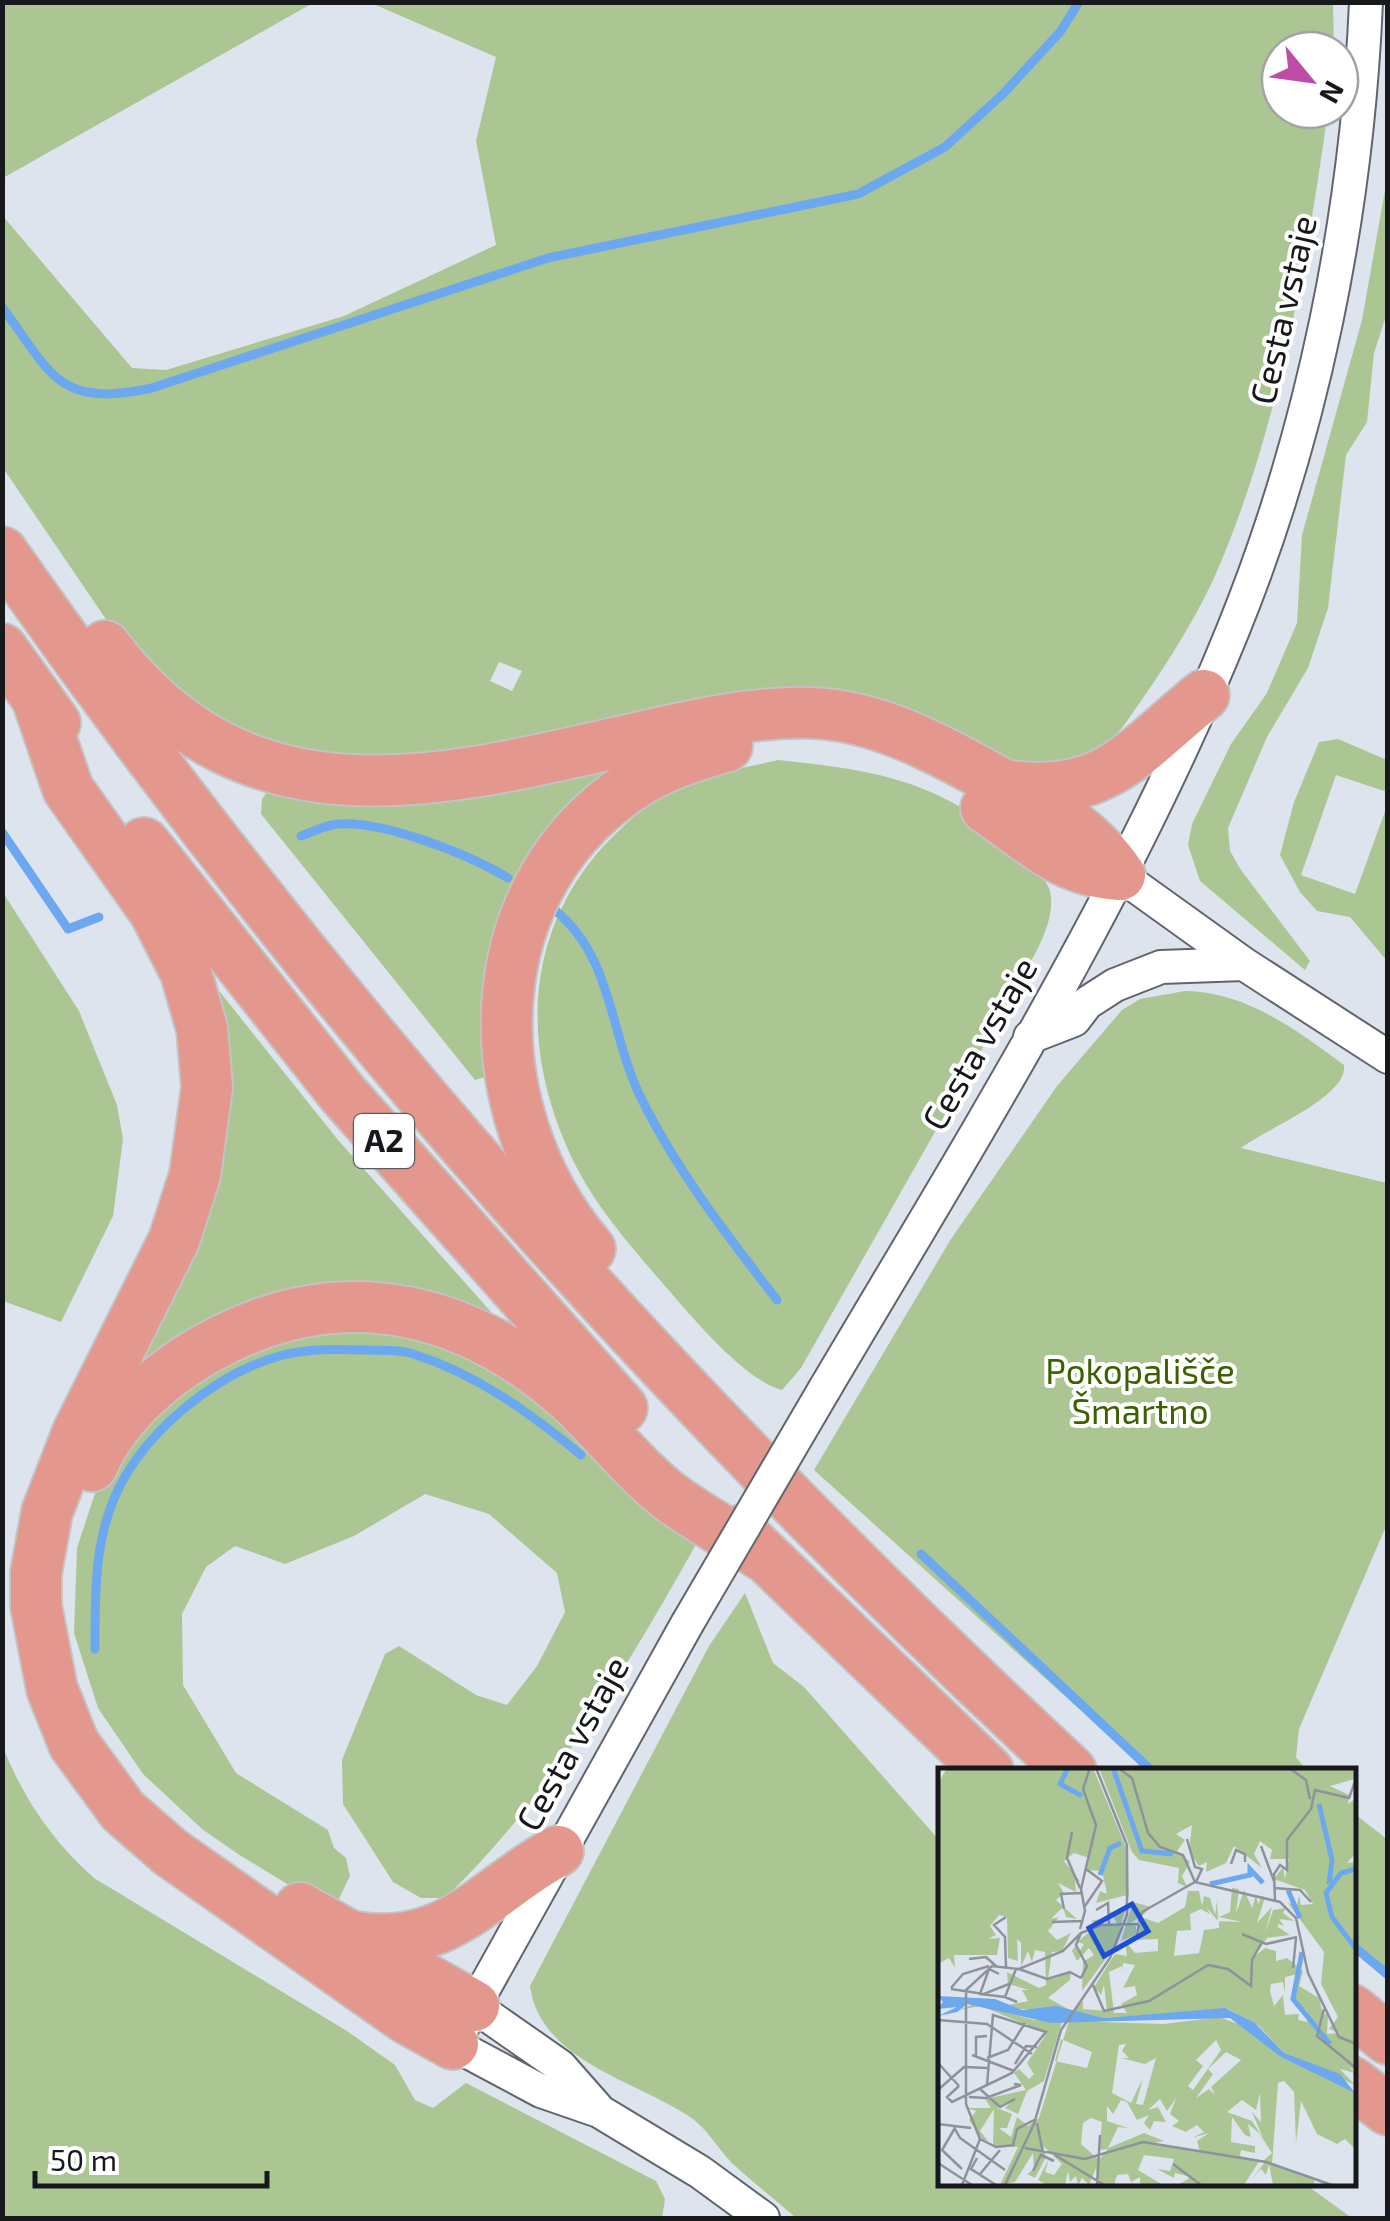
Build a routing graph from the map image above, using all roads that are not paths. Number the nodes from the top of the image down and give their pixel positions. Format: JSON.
{"nodes":[{"id":1,"x":1366,"y":2,"type":"edge"},
{"id":2,"x":2,"y":548,"type":"edge"},
{"id":3,"x":2,"y":650,"type":"edge"},
{"id":4,"x":1204,"y":695,"type":"junction"},
{"id":5,"x":37,"y":698,"type":"junction"},
{"id":6,"x":1004,"y":785,"type":"junction"},
{"id":7,"x":1120,"y":875,"type":"junction"},
{"id":8,"x":1244,"y":964,"type":"junction"},
{"id":9,"x":1030,"y":1037,"type":"junction"},
{"id":10,"x":1388,"y":1057,"type":"edge"},
{"id":11,"x":646,"y":1353,"type":"junction"},
{"id":12,"x":763,"y":1556,"type":"junction"},
{"id":13,"x":985,"y":1768,"type":"edge"},
{"id":14,"x":1068,"y":1768,"type":"edge"},
{"id":15,"x":558,"y":1852,"type":"junction"},
{"id":16,"x":349,"y":1936,"type":"junction"},
{"id":17,"x":1355,"y":2012,"type":"edge"},
{"id":18,"x":463,"y":2025,"type":"junction"},
{"id":19,"x":1388,"y":2039,"type":"edge"},
{"id":20,"x":1355,"y":2084,"type":"edge"},
{"id":21,"x":1388,"y":2110,"type":"edge"},
{"id":22,"x":764,"y":2218,"type":"edge"}],
"edges":[{"from":1,"to":4,"type":"street","name":"Cesta vstaje"},
{"from":2,"to":6,"type":"highway"},
{"from":2,"to":11,"type":"highway","number":"A2"},
{"from":3,"to":5,"type":"highway","number":"A2"},
{"from":4,"to":6,"type":"highway"},
{"from":4,"to":7,"type":"street","name":"Cesta vstaje"},
{"from":5,"to":12,"type":"highway","number":"A2"},
{"from":5,"to":18,"type":"highway"},
{"from":6,"to":7,"type":"highway"},
{"from":7,"to":8,"type":"street"},
{"from":7,"to":9,"type":"street","name":"Cesta vstaje"},
{"from":7,"to":11,"type":"highway"},
{"from":8,"to":9,"type":"street"},
{"from":8,"to":10,"type":"street"},
{"from":9,"to":15,"type":"street","name":"Cesta vstaje","bridge":true},
{"from":11,"to":14,"type":"highway","number":"A2"},
{"from":12,"to":13,"type":"highway","number":"A2"},
{"from":12,"to":16,"type":"highway"},
{"from":15,"to":16,"type":"highway"},
{"from":15,"to":18,"type":"street","name":"Cesta vstaje"},
{"from":16,"to":18,"type":"highway"},
{"from":17,"to":19,"type":"highway"},
{"from":18,"to":22,"type":"street"},
{"from":20,"to":21,"type":"highway"}]}
